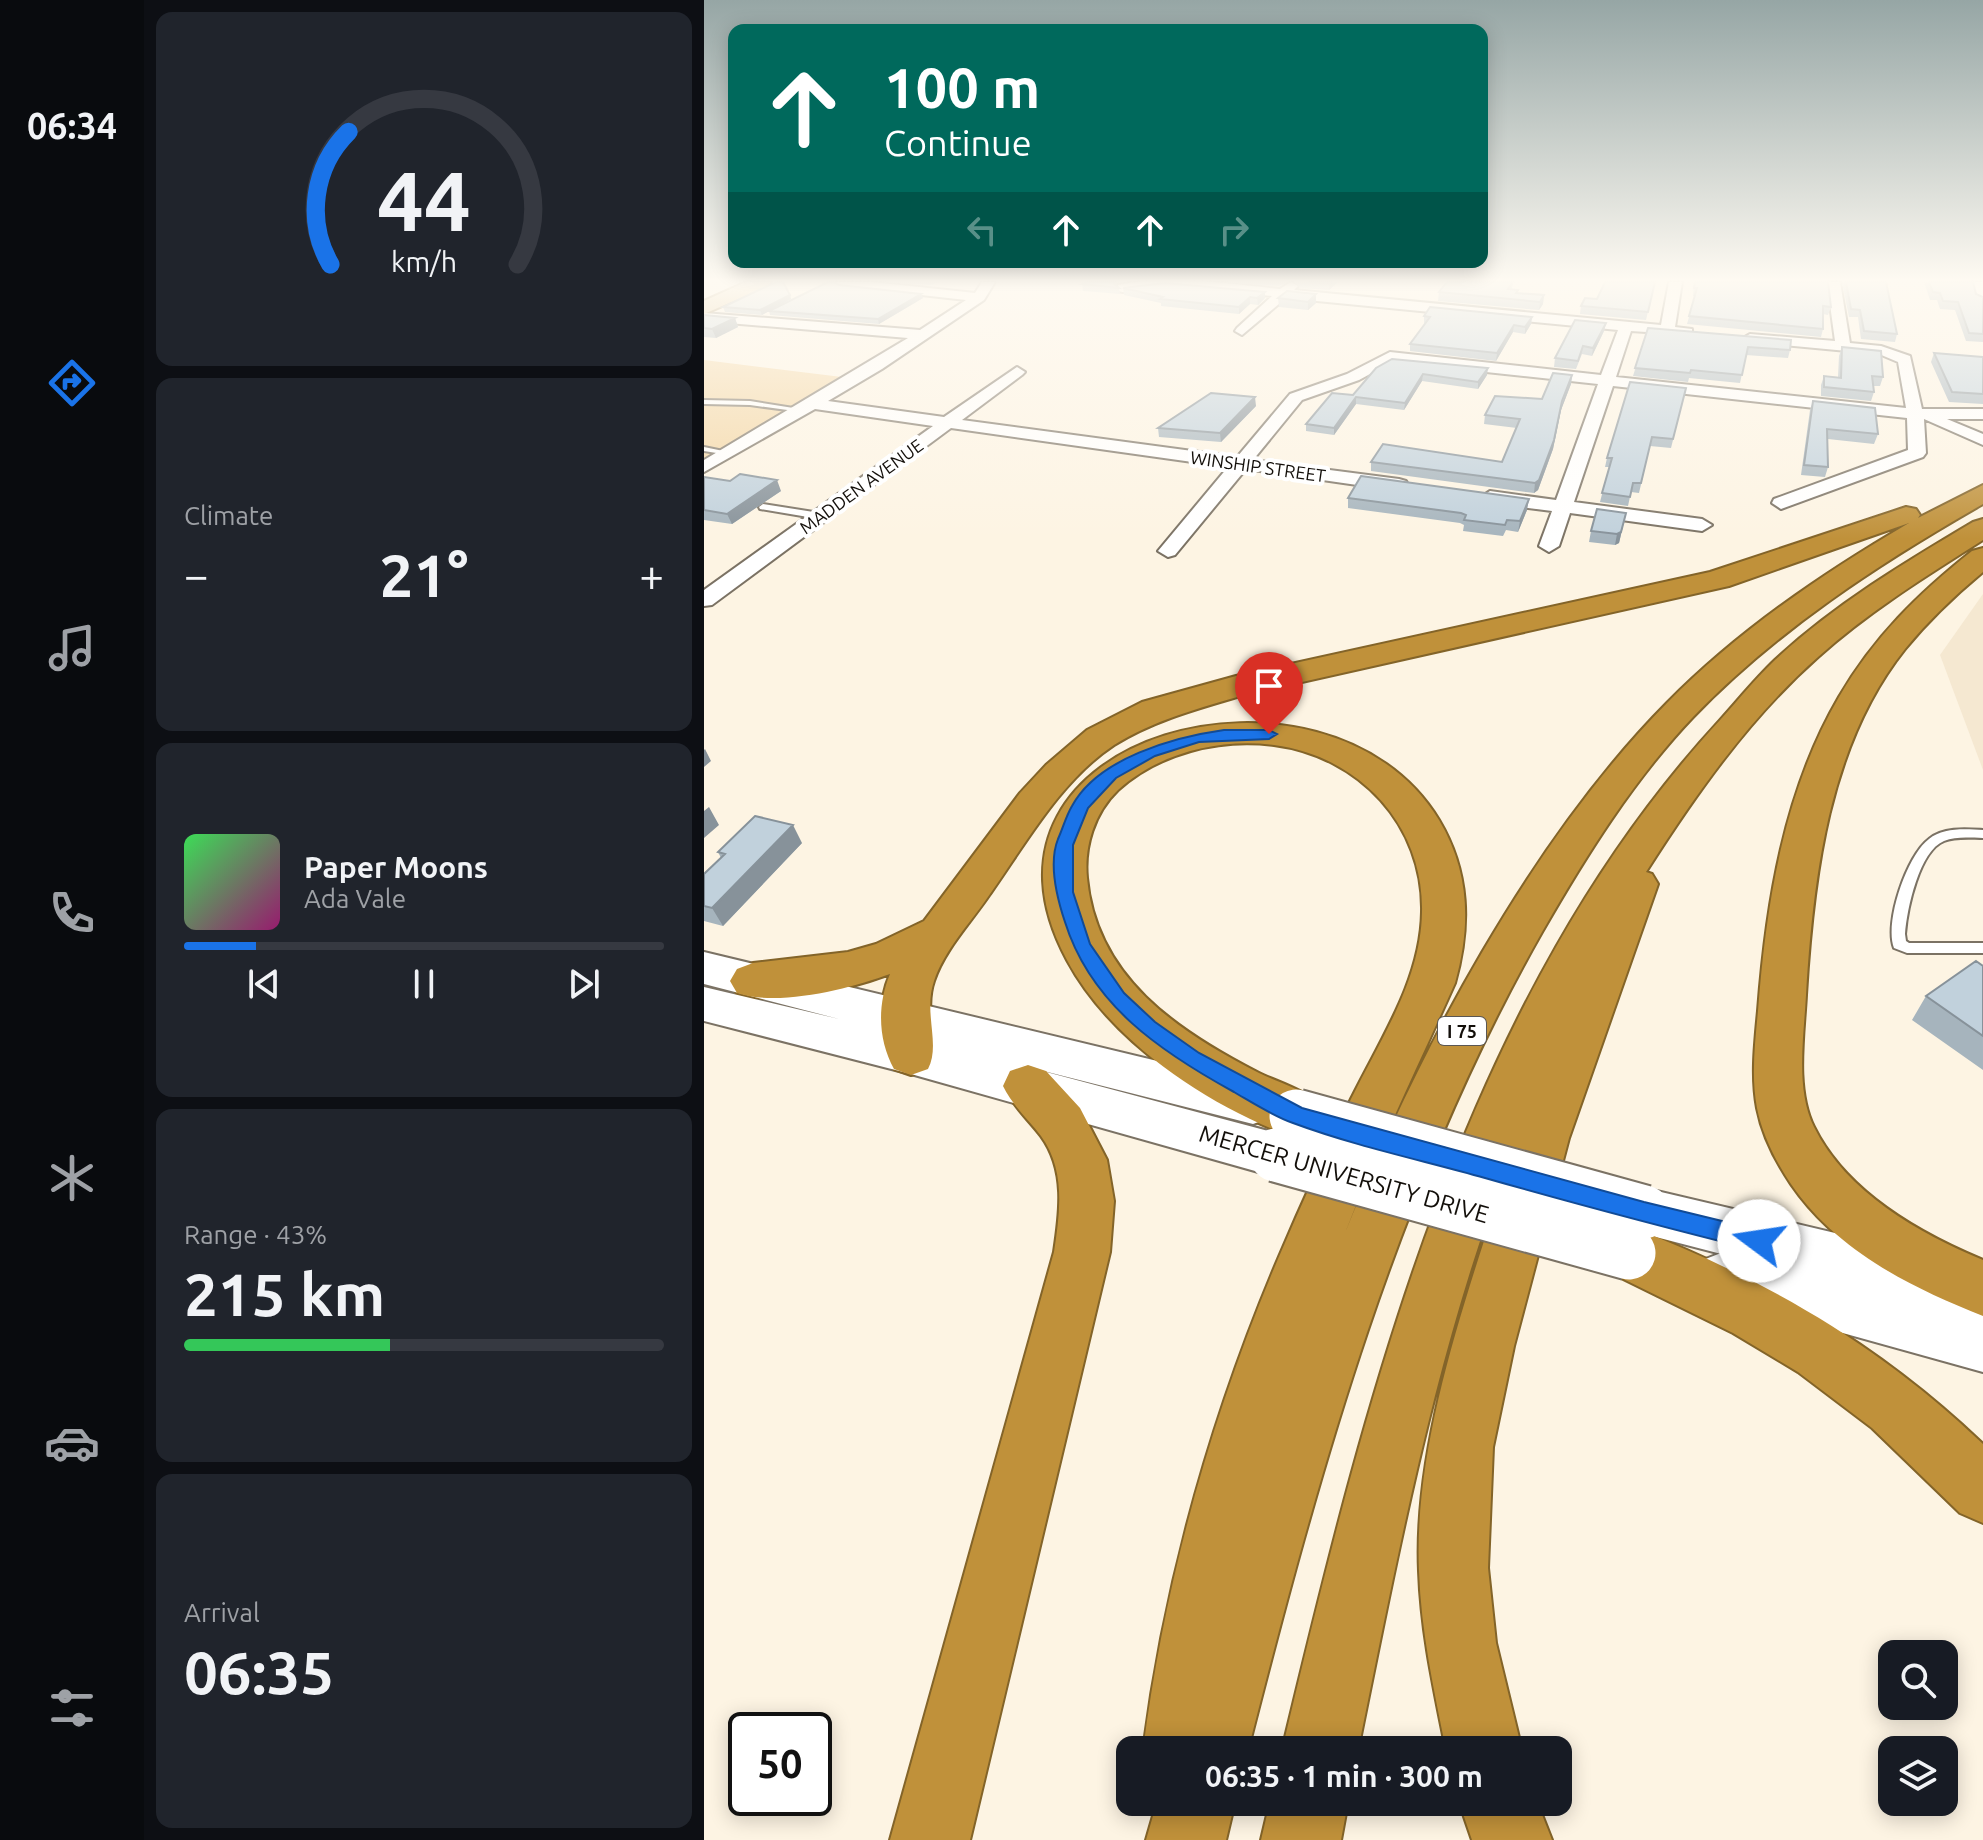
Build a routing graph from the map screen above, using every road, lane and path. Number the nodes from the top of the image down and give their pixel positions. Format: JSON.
{"nodes":[{"id":1,"x":871,"y":368,"type":"edge"},
{"id":2,"x":1370,"y":368,"type":"edge"},
{"id":3,"x":1488,"y":368,"type":"edge"},
{"id":4,"x":1612,"y":368,"type":"edge"},
{"id":5,"x":1907,"y":368,"type":"edge"},
{"id":6,"x":1017,"y":372,"type":"dead end"},
{"id":7,"x":1607,"y":381,"type":"junction"},
{"id":8,"x":704,"y":402,"type":"edge"},
{"id":9,"x":808,"y":407,"type":"junction"},
{"id":10,"x":1915,"y":414,"type":"junction"},
{"id":11,"x":1983,"y":414,"type":"edge"},
{"id":12,"x":947,"y":424,"type":"junction"},
{"id":13,"x":1983,"y":440,"type":"edge"},
{"id":14,"x":704,"y":449,"type":"edge"},
{"id":15,"x":729,"y":453,"type":"junction"},
{"id":16,"x":1240,"y":463,"type":"junction"},
{"id":17,"x":704,"y":467,"type":"edge"},
{"id":18,"x":1983,"y":485,"type":"edge"},
{"id":19,"x":1420,"y":488,"type":"edge"},
{"id":20,"x":1983,"y":493,"type":"edge"},
{"id":21,"x":1467,"y":494,"type":"edge"},
{"id":22,"x":1781,"y":503,"type":"dead end"},
{"id":23,"x":763,"y":507,"type":"dead end"},
{"id":24,"x":1562,"y":507,"type":"junction"},
{"id":25,"x":820,"y":516,"type":"junction"},
{"id":26,"x":1702,"y":525,"type":"dead end"},
{"id":27,"x":1983,"y":528,"type":"edge"},
{"id":28,"x":1549,"y":546,"type":"dead end"},
{"id":29,"x":1168,"y":551,"type":"dead end"},
{"id":30,"x":1983,"y":557,"type":"edge"},
{"id":31,"x":704,"y":600,"type":"edge"},
{"id":32,"x":1650,"y":829,"type":"junction"},
{"id":33,"x":1983,"y":834,"type":"edge"},
{"id":34,"x":940,"y":932,"type":"junction"},
{"id":35,"x":1983,"y":948,"type":"edge"},
{"id":36,"x":716,"y":996,"type":"edge"},
{"id":37,"x":907,"y":1036,"type":"junction"},
{"id":38,"x":1028,"y":1086,"type":"junction"},
{"id":39,"x":1286,"y":1135,"type":"junction"},
{"id":40,"x":1637,"y":1233,"type":"junction"},
{"id":41,"x":1983,"y":1288,"type":"edge"},
{"id":42,"x":1983,"y":1295,"type":"edge"},
{"id":43,"x":1983,"y":1346,"type":"edge"},
{"id":44,"x":1983,"y":1490,"type":"edge"},
{"id":45,"x":1182,"y":1736,"type":"edge"},
{"id":46,"x":1214,"y":1736,"type":"edge"},
{"id":47,"x":1323,"y":1736,"type":"edge"},
{"id":48,"x":1481,"y":1736,"type":"edge"},
{"id":49,"x":1176,"y":1816,"type":"edge"},
{"id":50,"x":1192,"y":1816,"type":"edge"},
{"id":51,"x":1306,"y":1816,"type":"edge"},
{"id":52,"x":1503,"y":1816,"type":"edge"},
{"id":53,"x":930,"y":1840,"type":"edge"},
{"id":54,"x":1174,"y":1840,"type":"edge"},
{"id":55,"x":1186,"y":1840,"type":"edge"},
{"id":56,"x":1301,"y":1840,"type":"edge"},
{"id":57,"x":1512,"y":1840,"type":"edge"}],
"edges":[{"from":1,"to":9,"type":"street"},
{"from":2,"to":16,"type":"street"},
{"from":3,"to":7,"type":"street"},
{"from":4,"to":7,"type":"street"},
{"from":5,"to":10,"type":"street"},
{"from":6,"to":12,"type":"street","name":"MADDEN AVENUE"},
{"from":7,"to":10,"type":"street"},
{"from":7,"to":24,"type":"street"},
{"from":8,"to":9,"type":"lane"},
{"from":9,"to":12,"type":"street","name":"WINSHIP STREET"},
{"from":9,"to":15,"type":"street"},
{"from":10,"to":11,"type":"street"},
{"from":10,"to":13,"type":"street"},
{"from":10,"to":22,"type":"street"},
{"from":12,"to":16,"type":"street","name":"WINSHIP STREET"},
{"from":12,"to":25,"type":"street","name":"MADDEN AVENUE"},
{"from":14,"to":15,"type":"lane"},
{"from":15,"to":17,"type":"street"},
{"from":16,"to":19,"type":"street","name":"WINSHIP STREET"},
{"from":16,"to":29,"type":"street"},
{"from":18,"to":34,"type":"highway"},
{"from":20,"to":46,"type":"highway","number":"I 75"},
{"from":21,"to":24,"type":"street"},
{"from":23,"to":25,"type":"lane"},
{"from":24,"to":26,"type":"street"},
{"from":24,"to":28,"type":"street"},
{"from":25,"to":31,"type":"street","name":"MADDEN AVENUE"},
{"from":27,"to":32,"type":"highway"},
{"from":30,"to":41,"type":"highway"},
{"from":32,"to":47,"type":"highway"},
{"from":32,"to":48,"type":"highway"},
{"from":33,"to":35,"type":"lane"},
{"from":34,"to":36,"type":"highway"},
{"from":34,"to":37,"type":"highway"},
{"from":36,"to":37,"type":"main road","name":"MERCER UNIVERSITY DRIVE"},
{"from":37,"to":38,"type":"main road","name":"MERCER UNIVERSITY DRIVE"},
{"from":37,"to":39,"type":"main road","name":"MERCER UNIVERSITY DRIVE"},
{"from":38,"to":39,"type":"main road","name":"MERCER UNIVERSITY DRIVE"},
{"from":38,"to":53,"type":"highway"},
{"from":39,"to":40,"type":"main road","name":"MERCER UNIVERSITY DRIVE","bridge":true},
{"from":39,"to":45,"type":"highway"},
{"from":40,"to":42,"type":"main road","name":"MERCER UNIVERSITY DRIVE"},
{"from":40,"to":43,"type":"street","name":"MERCER UNIVERSITY DRIVE"},
{"from":40,"to":44,"type":"highway"},
{"from":49,"to":54,"type":"highway"},
{"from":50,"to":55,"type":"highway"},
{"from":51,"to":56,"type":"highway"},
{"from":52,"to":57,"type":"highway"}]}
